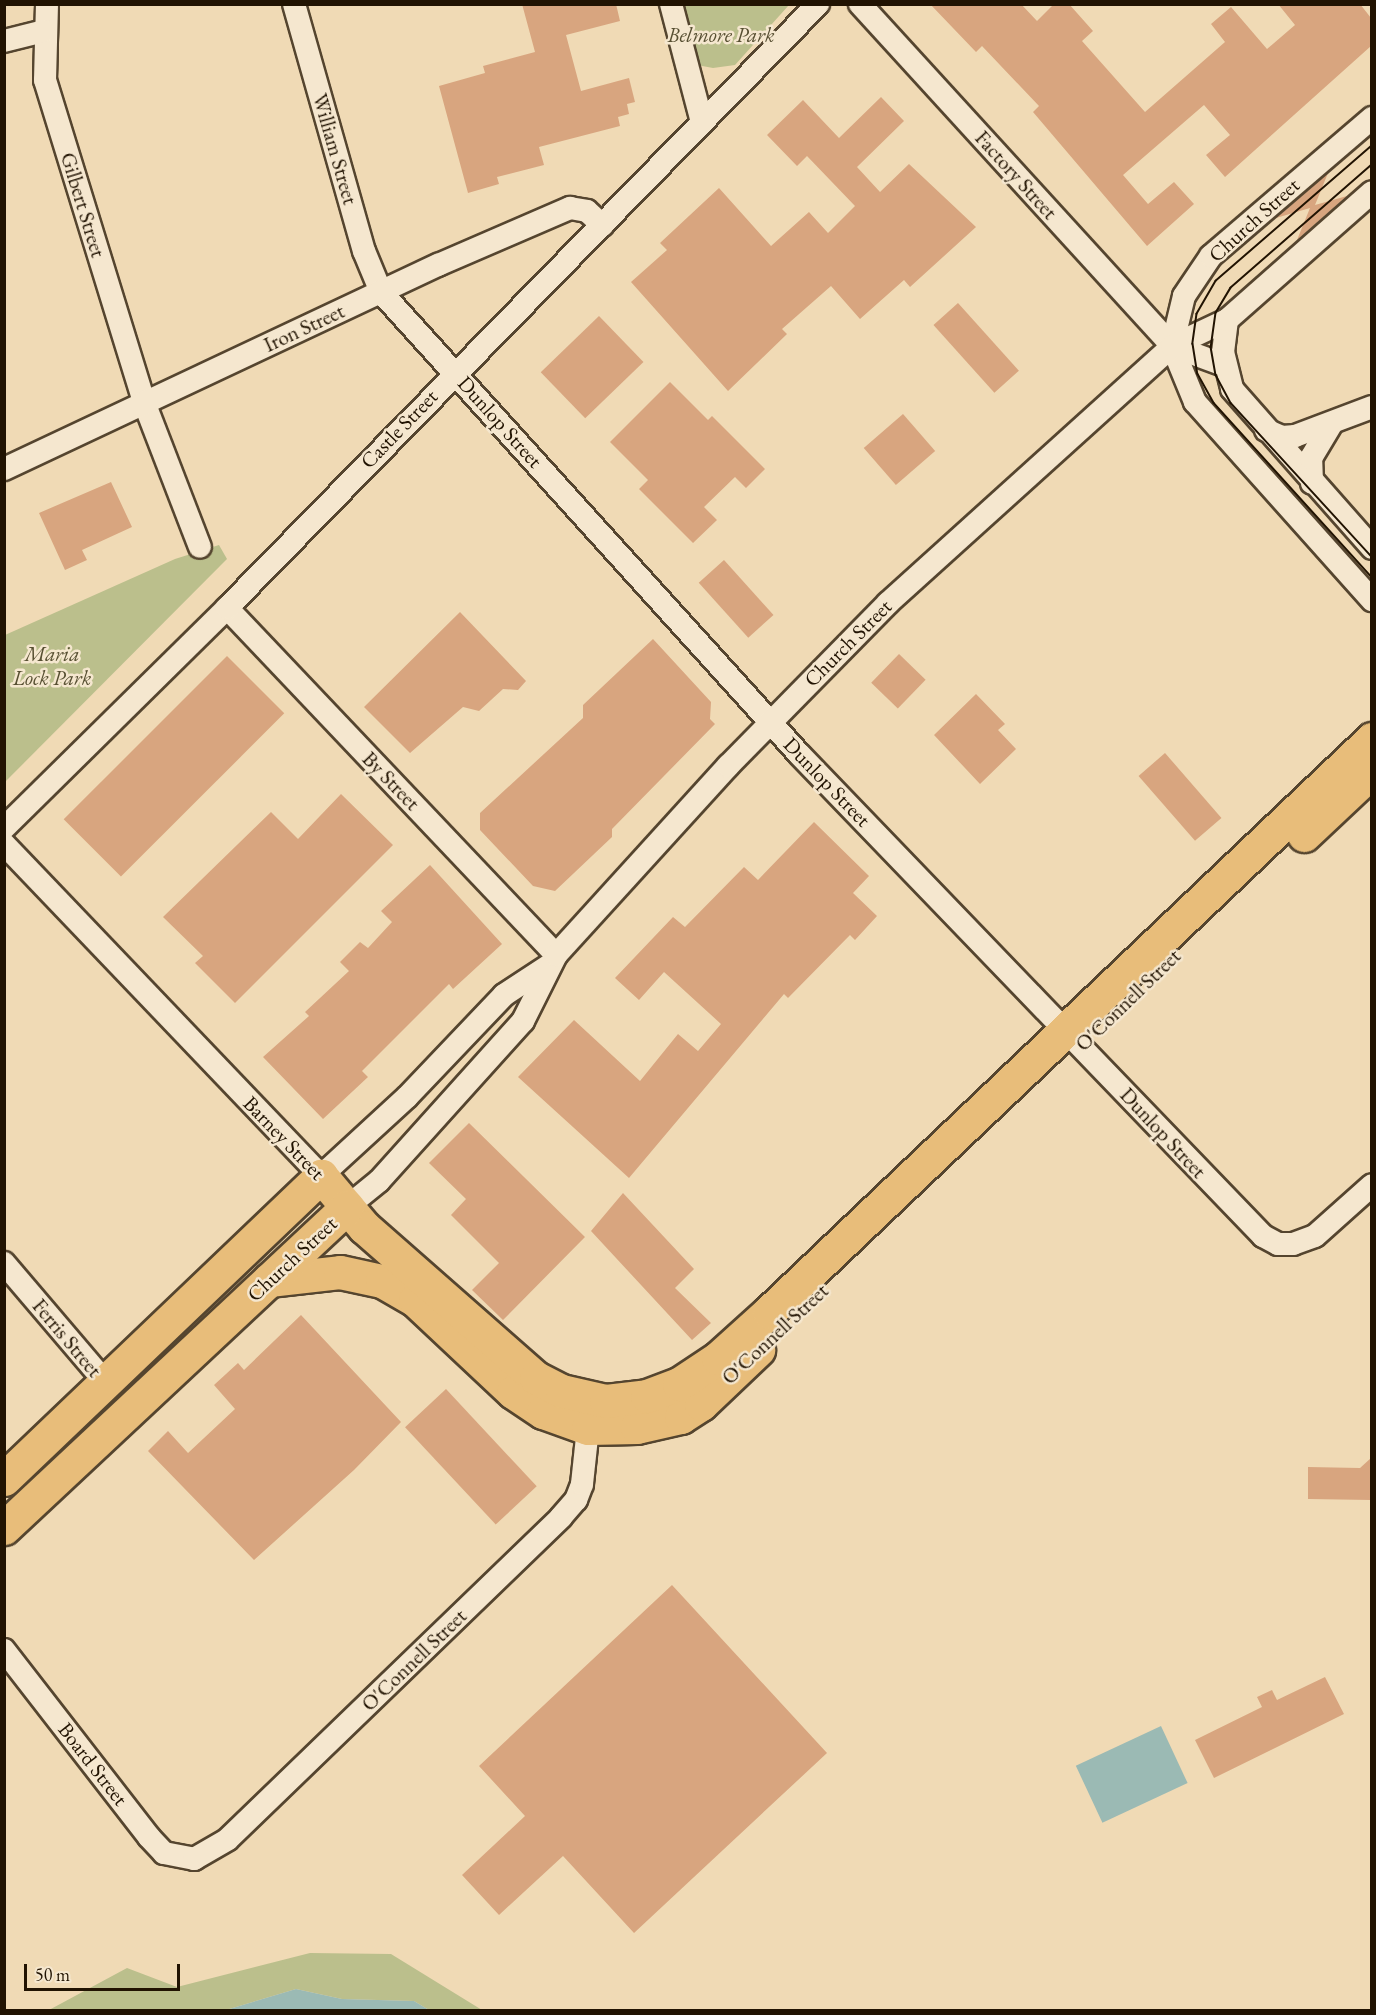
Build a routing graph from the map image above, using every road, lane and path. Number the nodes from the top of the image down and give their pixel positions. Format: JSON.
{"nodes":[{"id":1,"x":47,"y":4,"type":"edge"},
{"id":2,"x":294,"y":4,"type":"edge"},
{"id":3,"x":671,"y":4,"type":"edge"},
{"id":4,"x":818,"y":4,"type":"edge"},
{"id":5,"x":860,"y":4,"type":"edge"},
{"id":6,"x":44,"y":31,"type":"junction"},
{"id":7,"x":4,"y":41,"type":"edge"},
{"id":8,"x":1371,"y":118,"type":"edge"},
{"id":9,"x":702,"y":122,"type":"junction"},
{"id":10,"x":1371,"y":192,"type":"edge"},
{"id":11,"x":602,"y":225,"type":"junction"},
{"id":12,"x":381,"y":292,"type":"junction"},
{"id":13,"x":1227,"y":320,"type":"junction"},
{"id":14,"x":1172,"y":346,"type":"junction"},
{"id":15,"x":1224,"y":364,"type":"junction"},
{"id":16,"x":455,"y":372,"type":"junction"},
{"id":17,"x":144,"y":402,"type":"junction"},
{"id":18,"x":1371,"y":406,"type":"edge"},
{"id":19,"x":1330,"y":425,"type":"junction"},
{"id":20,"x":1266,"y":430,"type":"junction"},
{"id":21,"x":4,"y":469,"type":"edge"},
{"id":22,"x":1312,"y":483,"type":"junction"},
{"id":23,"x":200,"y":547,"type":"dead end"},
{"id":24,"x":1371,"y":548,"type":"edge"},
{"id":25,"x":1371,"y":600,"type":"edge"},
{"id":26,"x":226,"y":608,"type":"junction"},
{"id":27,"x":771,"y":723,"type":"junction"},
{"id":28,"x":1371,"y":738,"type":"edge"},
{"id":29,"x":1371,"y":771,"type":"edge"},
{"id":30,"x":4,"y":828,"type":"edge"},
{"id":31,"x":4,"y":844,"type":"edge"},
{"id":32,"x":553,"y":960,"type":"junction"},
{"id":33,"x":1072,"y":1037,"type":"junction"},
{"id":34,"x":321,"y":1176,"type":"junction"},
{"id":35,"x":1371,"y":1185,"type":"edge"},
{"id":36,"x":347,"y":1207,"type":"junction"},
{"id":37,"x":4,"y":1263,"type":"edge"},
{"id":38,"x":268,"y":1280,"type":"junction"},
{"id":39,"x":107,"y":1384,"type":"junction"},
{"id":40,"x":588,"y":1413,"type":"junction"},
{"id":41,"x":4,"y":1479,"type":"edge"},
{"id":42,"x":4,"y":1528,"type":"edge"},
{"id":43,"x":4,"y":1650,"type":"edge"},
{"id":44,"x":194,"y":1858,"type":"joint"}],
"edges":[{"from":1,"to":6,"type":"street","name":"Gilbert Street"},
{"from":2,"to":12,"type":"street","name":"William Street"},
{"from":3,"to":9,"type":"street"},
{"from":4,"to":9,"type":"street","name":"Castle Street"},
{"from":5,"to":14,"type":"street","name":"Factory Street"},
{"from":6,"to":7,"type":"street"},
{"from":6,"to":17,"type":"street","name":"Gilbert Street"},
{"from":8,"to":14,"type":"street","name":"Church Street"},
{"from":9,"to":11,"type":"street","name":"Castle Street"},
{"from":10,"to":13,"type":"street","name":"Church Street"},
{"from":11,"to":12,"type":"street","name":"Iron Street"},
{"from":11,"to":16,"type":"street","name":"Castle Street"},
{"from":12,"to":16,"type":"street","name":"Dunlop Street"},
{"from":12,"to":17,"type":"street","name":"Iron Street"},
{"from":13,"to":14,"type":"street","name":"Church Street"},
{"from":13,"to":15,"type":"street"},
{"from":14,"to":15,"type":"street"},
{"from":14,"to":25,"type":"street","name":"Factory Street"},
{"from":14,"to":27,"type":"street","name":"Church Street"},
{"from":15,"to":20,"type":"street"},
{"from":16,"to":26,"type":"street","name":"Castle Street"},
{"from":16,"to":27,"type":"street","name":"Dunlop Street"},
{"from":17,"to":21,"type":"street","name":"Iron Street"},
{"from":17,"to":23,"type":"street"},
{"from":18,"to":19,"type":"street"},
{"from":19,"to":20,"type":"street"},
{"from":19,"to":22,"type":"street"},
{"from":20,"to":22,"type":"street"},
{"from":22,"to":24,"type":"street"},
{"from":26,"to":30,"type":"street","name":"Castle Street"},
{"from":26,"to":32,"type":"street","name":"By Street"},
{"from":27,"to":32,"type":"street","name":"Church Street"},
{"from":27,"to":33,"type":"street","name":"Dunlop Street"},
{"from":28,"to":33,"type":"main road","name":"O'Connell Street"},
{"from":29,"to":33,"type":"main road","name":"O'Connell Street"},
{"from":31,"to":34,"type":"street","name":"Barney Street"},
{"from":32,"to":34,"type":"street","name":"Church Street"},
{"from":32,"to":36,"type":"street","name":"Church Street"},
{"from":33,"to":35,"type":"street","name":"Dunlop Street"},
{"from":33,"to":40,"type":"main road","name":"O'Connell Street"},
{"from":34,"to":36,"type":"main road","name":"Barney Street"},
{"from":34,"to":39,"type":"main road","name":"Church Street"},
{"from":36,"to":38,"type":"main road","name":"Church Street"},
{"from":36,"to":40,"type":"main road","name":"Barney Street"},
{"from":37,"to":39,"type":"street","name":"Ferris Street"},
{"from":38,"to":40,"type":"main road"},
{"from":38,"to":42,"type":"main road","name":"Church Street"},
{"from":39,"to":41,"type":"main road","name":"Church Street"},
{"from":40,"to":44,"type":"street","name":"O'Connell Street"},
{"from":43,"to":44,"type":"street","name":"Board Street"}]}
